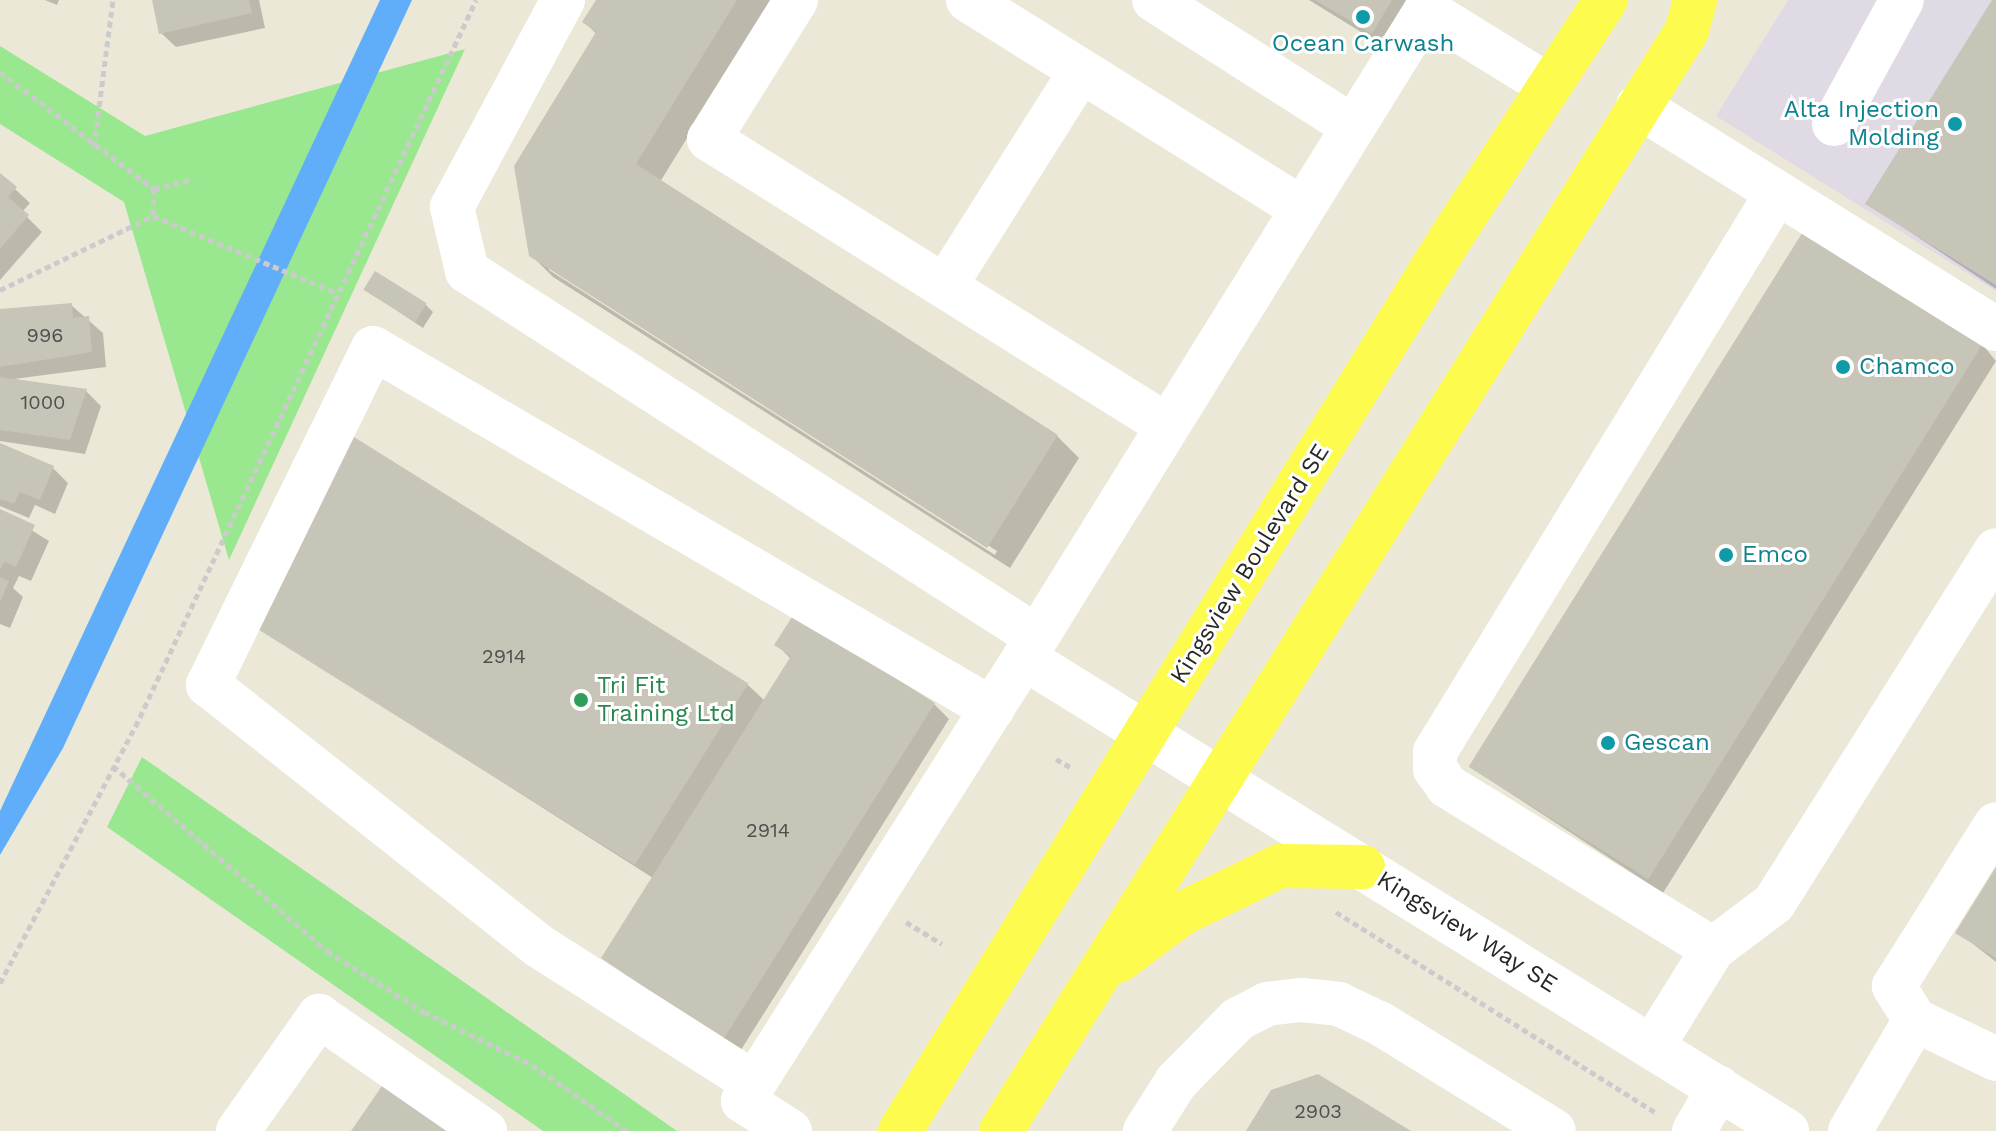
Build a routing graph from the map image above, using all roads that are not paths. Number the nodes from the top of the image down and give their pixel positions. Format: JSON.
{"nodes":[{"id":1,"x":563,"y":0,"type":"edge"},
{"id":2,"x":796,"y":0,"type":"edge"},
{"id":3,"x":968,"y":0,"type":"edge"},
{"id":4,"x":1154,"y":0,"type":"edge"},
{"id":5,"x":1606,"y":0,"type":"edge"},
{"id":6,"x":1695,"y":0,"type":"edge"},
{"id":7,"x":1902,"y":0,"type":"edge"},
{"id":8,"x":1425,"y":5,"type":"edge"},
{"id":9,"x":1081,"y":71,"type":"junction"},
{"id":10,"x":1549,"y":86,"type":"junction"},
{"id":11,"x":1638,"y":106,"type":"junction"},
{"id":12,"x":1834,"y":124,"type":"dead end"},
{"id":13,"x":1353,"y":127,"type":"junction"},
{"id":14,"x":1777,"y":193,"type":"junction"},
{"id":15,"x":1302,"y":209,"type":"junction"},
{"id":16,"x":945,"y":286,"type":"junction"},
{"id":17,"x":1996,"y":329,"type":"edge"},
{"id":18,"x":1168,"y":426,"type":"junction"},
{"id":19,"x":1996,"y":550,"type":"edge"},
{"id":20,"x":1030,"y":648,"type":"junction"},
{"id":21,"x":992,"y":709,"type":"junction"},
{"id":22,"x":1146,"y":734,"type":"junction"},
{"id":23,"x":1218,"y":778,"type":"junction"},
{"id":24,"x":1996,"y":824,"type":"edge"},
{"id":25,"x":1363,"y":867,"type":"junction"},
{"id":26,"x":1713,"y":949,"type":"junction"},
{"id":27,"x":1100,"y":974,"type":"junction"},
{"id":28,"x":1915,"y":1020,"type":"junction"},
{"id":29,"x":1652,"y":1047,"type":"junction"},
{"id":30,"x":1996,"y":1059,"type":"edge"},
{"id":31,"x":754,"y":1083,"type":"junction"},
{"id":32,"x":1719,"y":1088,"type":"junction"},
{"id":33,"x":1684,"y":1127,"type":"edge"},
{"id":34,"x":238,"y":1131,"type":"edge"},
{"id":35,"x":485,"y":1131,"type":"edge"},
{"id":36,"x":790,"y":1131,"type":"edge"},
{"id":37,"x":900,"y":1131,"type":"edge"},
{"id":38,"x":1001,"y":1131,"type":"edge"},
{"id":39,"x":1145,"y":1131,"type":"edge"},
{"id":40,"x":1554,"y":1131,"type":"edge"},
{"id":41,"x":1787,"y":1131,"type":"edge"},
{"id":42,"x":1850,"y":1131,"type":"edge"}],
"edges":[{"from":1,"to":20,"type":"street","name":"Kingsview Way SE"},
{"from":2,"to":16,"type":"street"},
{"from":3,"to":9,"type":"street"},
{"from":4,"to":13,"type":"street"},
{"from":5,"to":10,"type":"main road","name":"Kingsview Boulevard SE"},
{"from":6,"to":11,"type":"main road"},
{"from":7,"to":12,"type":"street"},
{"from":8,"to":10,"type":"street"},
{"from":8,"to":13,"type":"street"},
{"from":9,"to":15,"type":"street"},
{"from":9,"to":16,"type":"street"},
{"from":10,"to":22,"type":"main road","name":"Kingsview Boulevard SE"},
{"from":11,"to":14,"type":"street"},
{"from":11,"to":23,"type":"main road"},
{"from":13,"to":15,"type":"street"},
{"from":14,"to":17,"type":"street"},
{"from":14,"to":26,"type":"street"},
{"from":15,"to":18,"type":"street"},
{"from":16,"to":18,"type":"street"},
{"from":18,"to":20,"type":"street"},
{"from":19,"to":26,"type":"street"},
{"from":20,"to":21,"type":"street"},
{"from":20,"to":22,"type":"street","name":"Kingsview Way SE"},
{"from":21,"to":31,"type":"street"},
{"from":21,"to":31,"type":"street"},
{"from":22,"to":23,"type":"street","name":"Kingsview Way SE"},
{"from":22,"to":37,"type":"main road","name":"Kingsview Boulevard SE"},
{"from":23,"to":25,"type":"street","name":"Kingsview Way SE"},
{"from":23,"to":27,"type":"main road"},
{"from":24,"to":28,"type":"street"},
{"from":25,"to":27,"type":"main road"},
{"from":25,"to":29,"type":"street","name":"Kingsview Way SE"},
{"from":26,"to":29,"type":"street"},
{"from":27,"to":38,"type":"main road"},
{"from":28,"to":30,"type":"street"},
{"from":28,"to":42,"type":"street"},
{"from":29,"to":32,"type":"street","name":"Kingsview Way SE"},
{"from":31,"to":36,"type":"street"},
{"from":32,"to":33,"type":"street"},
{"from":32,"to":41,"type":"street","name":"Kingsview Way SE"},
{"from":34,"to":35,"type":"street"},
{"from":39,"to":40,"type":"street"}]}
